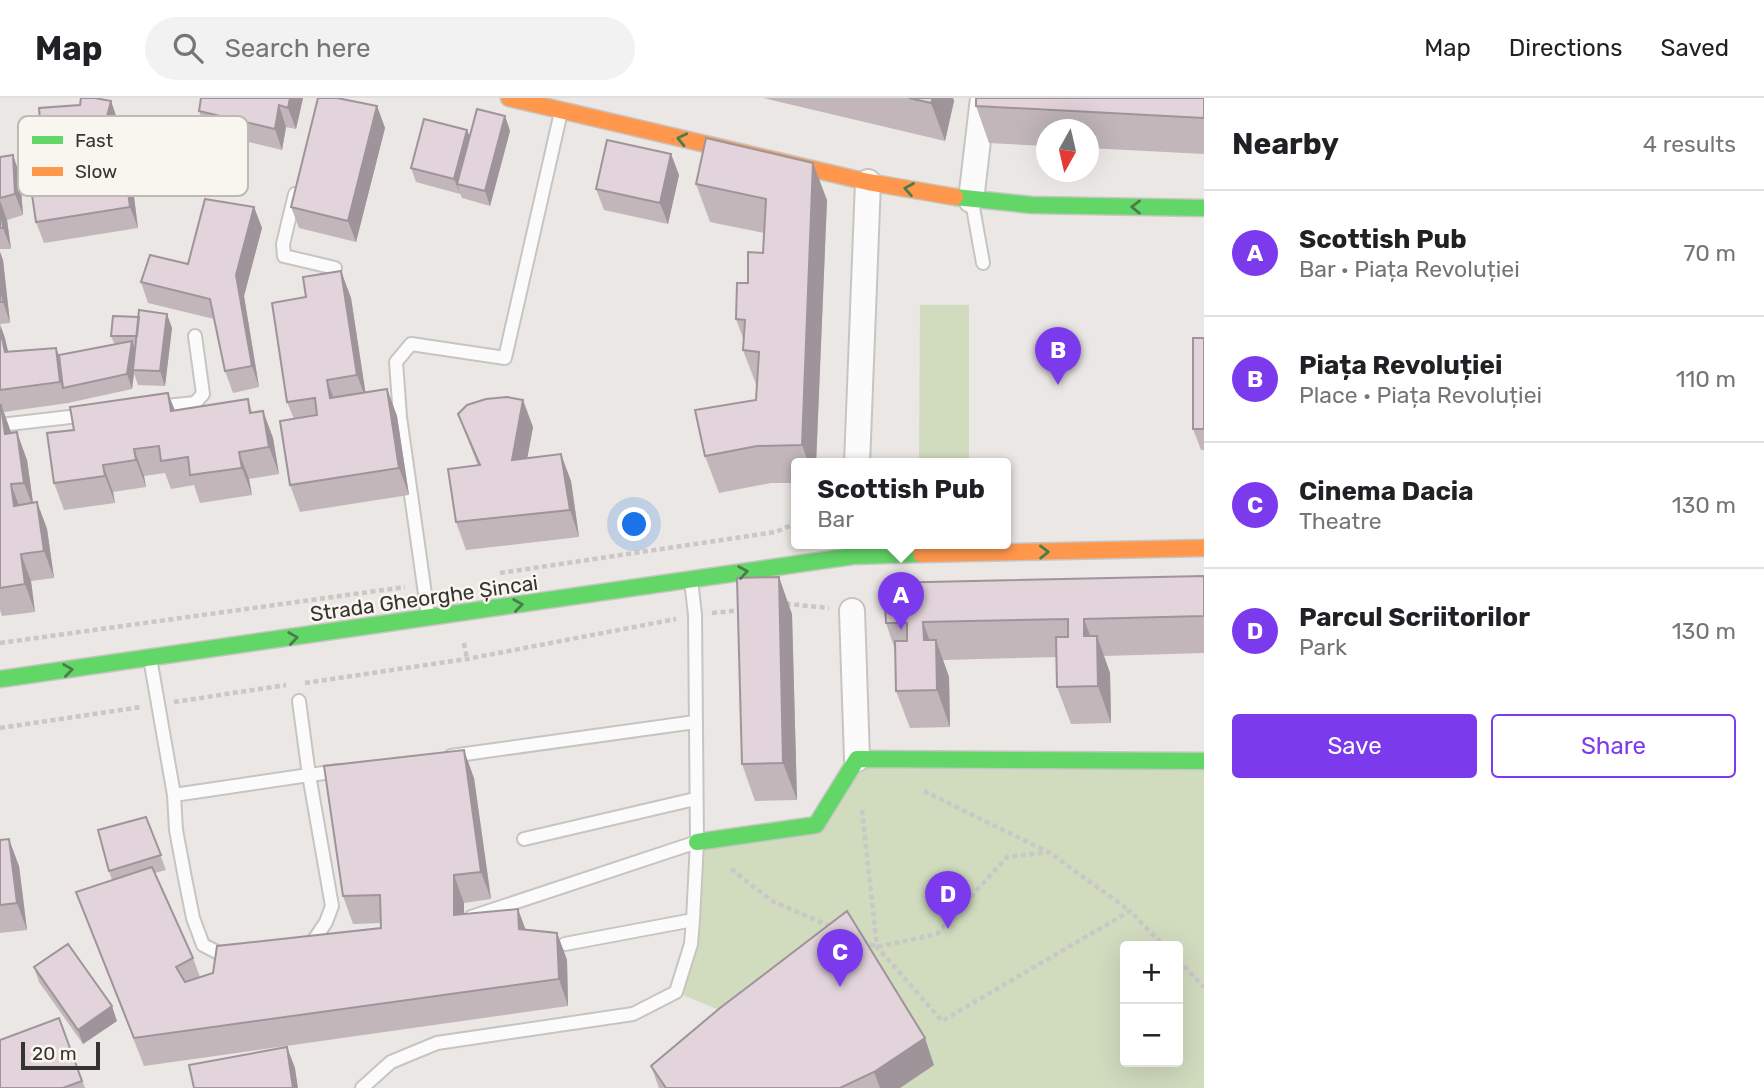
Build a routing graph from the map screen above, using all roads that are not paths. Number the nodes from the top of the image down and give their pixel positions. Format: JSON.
{"nodes":[{"id":1,"x":509,"y":98,"type":"edge"},
{"id":2,"x":983,"y":98,"type":"edge"},
{"id":3,"x":562,"y":104,"type":"edge"},
{"id":4,"x":299,"y":178,"type":"edge"},
{"id":5,"x":868,"y":182,"type":"junction"},
{"id":6,"x":971,"y":200,"type":"junction"},
{"id":7,"x":1204,"y":208,"type":"edge"},
{"id":8,"x":983,"y":263,"type":"dead end"},
{"id":9,"x":335,"y":268,"type":"dead end"},
{"id":10,"x":195,"y":336,"type":"dead end"},
{"id":11,"x":143,"y":409,"type":"edge"},
{"id":12,"x":104,"y":413,"type":"edge"},
{"id":13,"x":0,"y":425,"type":"edge"},
{"id":14,"x":857,"y":458,"type":"edge"},
{"id":15,"x":1204,"y":548,"type":"edge"},
{"id":16,"x":853,"y":550,"type":"edge"},
{"id":17,"x":691,"y":580,"type":"junction"},
{"id":18,"x":852,"y":611,"type":"road end"},
{"id":19,"x":429,"y":618,"type":"junction"},
{"id":20,"x":150,"y":658,"type":"junction"},
{"id":21,"x":0,"y":679,"type":"edge"},
{"id":22,"x":299,"y":701,"type":"dead end"},
{"id":23,"x":695,"y":722,"type":"junction"},
{"id":24,"x":433,"y":758,"type":"edge"},
{"id":25,"x":857,"y":759,"type":"junction"},
{"id":26,"x":1204,"y":761,"type":"edge"},
{"id":27,"x":350,"y":769,"type":"edge"},
{"id":28,"x":309,"y":775,"type":"junction"},
{"id":29,"x":174,"y":794,"type":"junction"},
{"id":30,"x":695,"y":799,"type":"junction"},
{"id":31,"x":524,"y":839,"type":"dead end"},
{"id":32,"x":697,"y":842,"type":"junction"},
{"id":33,"x":464,"y":920,"type":"edge"},
{"id":34,"x":693,"y":920,"type":"junction"},
{"id":35,"x":312,"y":942,"type":"edge"},
{"id":36,"x":565,"y":944,"type":"dead end"},
{"id":37,"x":252,"y":951,"type":"edge"},
{"id":38,"x":362,"y":1088,"type":"edge"}],
"edges":[{"from":1,"to":3,"type":"main road"},
{"from":2,"to":6,"type":"street"},
{"from":5,"to":3,"type":"main road","one_way":true},
{"from":3,"to":19,"type":"lane"},
{"from":4,"to":9,"type":"lane"},
{"from":6,"to":5,"type":"main road","one_way":true},
{"from":5,"to":14,"type":"street"},
{"from":7,"to":6,"type":"main road","one_way":true},
{"from":6,"to":8,"type":"lane"},
{"from":10,"to":11,"type":"lane"},
{"from":12,"to":13,"type":"lane"},
{"from":16,"to":15,"type":"main road","name":"Strada Gheorghe Șincai","one_way":true},
{"from":17,"to":16,"type":"main road","name":"Strada Gheorghe Șincai","one_way":true},
{"from":19,"to":17,"type":"main road","name":"Strada Gheorghe Șincai","one_way":true},
{"from":17,"to":23,"type":"lane"},
{"from":18,"to":25,"type":"street"},
{"from":20,"to":19,"type":"main road","name":"Strada Gheorghe Șincai","one_way":true},
{"from":21,"to":20,"type":"main road","name":"Strada Gheorghe Șincai","one_way":true},
{"from":20,"to":29,"type":"lane"},
{"from":22,"to":28,"type":"lane"},
{"from":23,"to":24,"type":"lane"},
{"from":23,"to":30,"type":"lane"},
{"from":25,"to":26,"type":"main road"},
{"from":25,"to":32,"type":"main road"},
{"from":27,"to":28,"type":"lane"},
{"from":28,"to":29,"type":"lane"},
{"from":28,"to":35,"type":"lane"},
{"from":29,"to":37,"type":"lane"},
{"from":30,"to":31,"type":"lane"},
{"from":30,"to":32,"type":"lane"},
{"from":32,"to":33,"type":"lane"},
{"from":32,"to":34,"type":"lane"},
{"from":34,"to":36,"type":"lane"},
{"from":34,"to":38,"type":"lane"}]}
